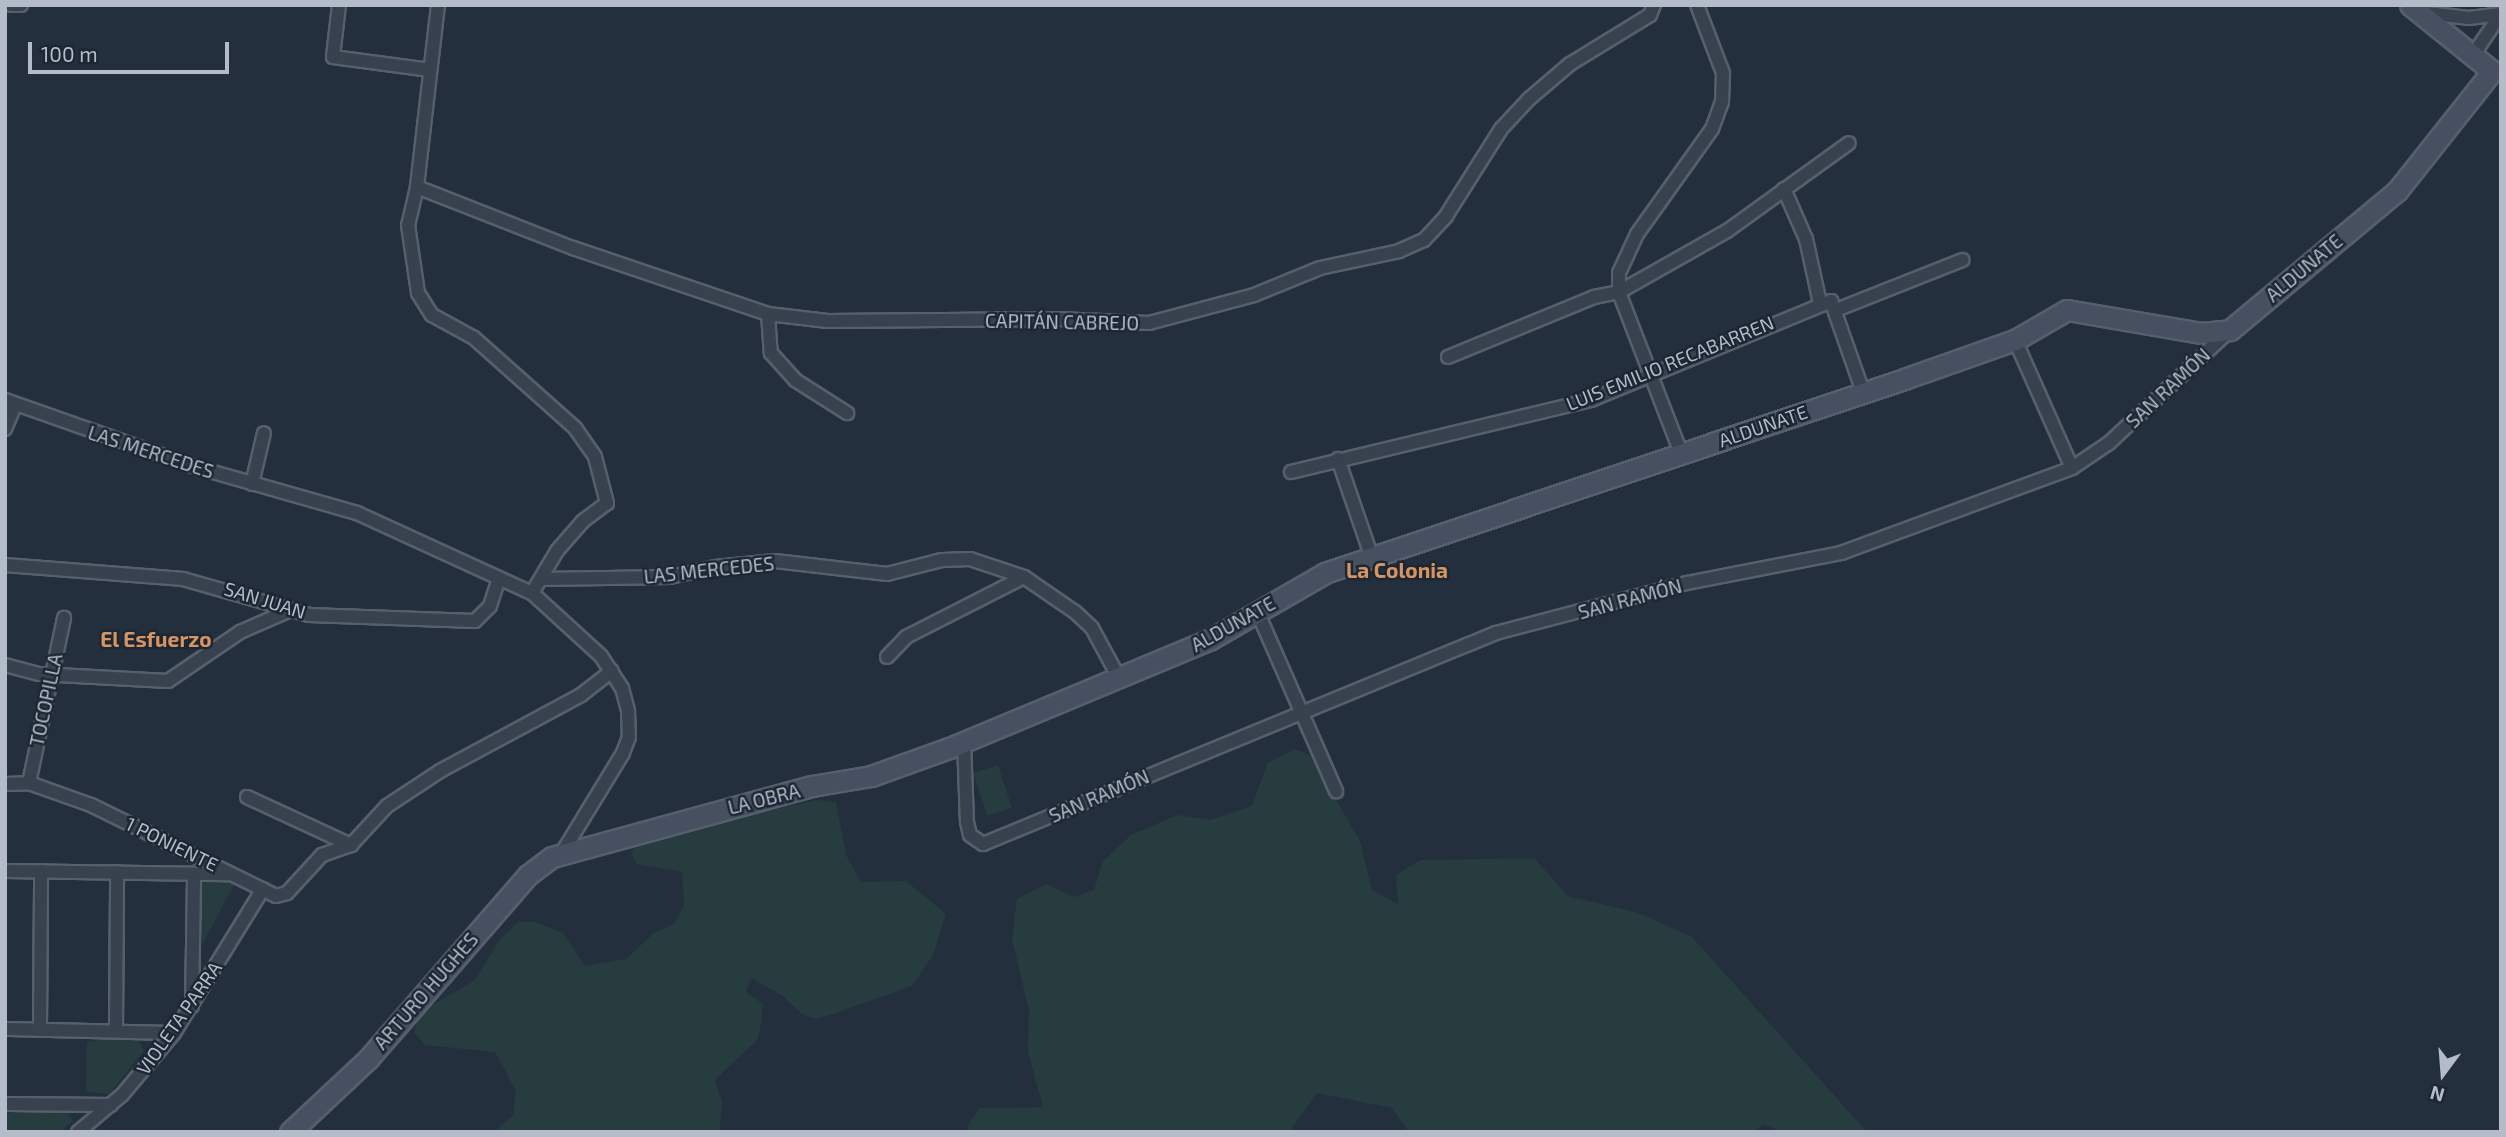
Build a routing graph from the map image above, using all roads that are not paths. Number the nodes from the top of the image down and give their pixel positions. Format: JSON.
{"nodes":[{"id":1,"x":340,"y":5,"type":"edge"},
{"id":2,"x":438,"y":5,"type":"edge"},
{"id":3,"x":1654,"y":5,"type":"edge"},
{"id":4,"x":1697,"y":5,"type":"edge"},
{"id":5,"x":2414,"y":8,"type":"edge"},
{"id":6,"x":2501,"y":14,"type":"edge"},
{"id":7,"x":2473,"y":55,"type":"junction"},
{"id":8,"x":430,"y":70,"type":"junction"},
{"id":9,"x":2497,"y":74,"type":"edge"},
{"id":10,"x":1849,"y":143,"type":"dead end"},
{"id":11,"x":417,"y":187,"type":"junction"},
{"id":12,"x":1784,"y":189,"type":"junction"},
{"id":13,"x":1962,"y":260,"type":"dead end"},
{"id":14,"x":1619,"y":292,"type":"junction"},
{"id":15,"x":1820,"y":303,"type":"junction"},
{"id":16,"x":1836,"y":310,"type":"junction"},
{"id":17,"x":768,"y":314,"type":"junction"},
{"id":18,"x":2231,"y":330,"type":"junction"},
{"id":19,"x":2015,"y":340,"type":"junction"},
{"id":20,"x":1448,"y":357,"type":"dead end"},
{"id":21,"x":1654,"y":372,"type":"junction"},
{"id":22,"x":1863,"y":393,"type":"junction"},
{"id":23,"x":10,"y":402,"type":"edge"},
{"id":24,"x":846,"y":413,"type":"dead end"},
{"id":25,"x":5,"y":429,"type":"edge"},
{"id":26,"x":264,"y":433,"type":"dead end"},
{"id":27,"x":1681,"y":453,"type":"junction"},
{"id":28,"x":1338,"y":459,"type":"junction"},
{"id":29,"x":2072,"y":468,"type":"junction"},
{"id":30,"x":1291,"y":471,"type":"dead end"},
{"id":31,"x":253,"y":484,"type":"junction"},
{"id":32,"x":1371,"y":555,"type":"junction"},
{"id":33,"x":5,"y":565,"type":"edge"},
{"id":34,"x":1024,"y":577,"type":"junction"},
{"id":35,"x":499,"y":578,"type":"junction"},
{"id":36,"x":542,"y":579,"type":"junction"},
{"id":37,"x":532,"y":593,"type":"junction"},
{"id":38,"x":288,"y":611,"type":"junction"},
{"id":39,"x":1257,"y":611,"type":"junction"},
{"id":40,"x":64,"y":618,"type":"dead end"},
{"id":41,"x":887,"y":657,"type":"dead end"},
{"id":42,"x":5,"y":665,"type":"edge"},
{"id":43,"x":612,"y":671,"type":"junction"},
{"id":44,"x":52,"y":674,"type":"junction"},
{"id":45,"x":1118,"y":676,"type":"junction"},
{"id":46,"x":1301,"y":712,"type":"junction"},
{"id":47,"x":964,"y":741,"type":"junction"},
{"id":48,"x":29,"y":783,"type":"junction"},
{"id":49,"x":5,"y":784,"type":"edge"},
{"id":50,"x":1336,"y":791,"type":"dead end"},
{"id":51,"x":247,"y":797,"type":"dead end"},
{"id":52,"x":330,"y":834,"type":"junction"},
{"id":53,"x":351,"y":845,"type":"junction"},
{"id":54,"x":562,"y":853,"type":"junction"},
{"id":55,"x":322,"y":855,"type":"junction"},
{"id":56,"x":5,"y":871,"type":"edge"},
{"id":57,"x":41,"y":871,"type":"junction"},
{"id":58,"x":117,"y":872,"type":"junction"},
{"id":59,"x":194,"y":874,"type":"junction"},
{"id":60,"x":233,"y":874,"type":"junction"},
{"id":61,"x":263,"y":890,"type":"junction"},
{"id":62,"x":192,"y":1006,"type":"junction"},
{"id":63,"x":5,"y":1029,"type":"edge"},
{"id":64,"x":40,"y":1030,"type":"junction"},
{"id":65,"x":116,"y":1031,"type":"junction"},
{"id":66,"x":174,"y":1033,"type":"junction"},
{"id":67,"x":5,"y":1104,"type":"edge"},
{"id":68,"x":111,"y":1105,"type":"junction"},
{"id":69,"x":78,"y":1132,"type":"edge"},
{"id":70,"x":290,"y":1132,"type":"edge"}],
"edges":[{"from":1,"to":8,"type":"street"},
{"from":2,"to":8,"type":"street"},
{"from":3,"to":17,"type":"street","name":"CAPITÁN CABREJO"},
{"from":4,"to":14,"type":"street"},
{"from":5,"to":6,"type":"street"},
{"from":5,"to":7,"type":"street"},
{"from":6,"to":7,"type":"street"},
{"from":7,"to":9,"type":"street"},
{"from":8,"to":11,"type":"street"},
{"from":9,"to":18,"type":"street","name":"ALDUNATE"},
{"from":10,"to":12,"type":"street"},
{"from":11,"to":17,"type":"street","name":"CAPITÁN CABREJO"},
{"from":11,"to":36,"type":"street"},
{"from":12,"to":14,"type":"street"},
{"from":12,"to":15,"type":"street"},
{"from":13,"to":16,"type":"street"},
{"from":14,"to":20,"type":"street"},
{"from":14,"to":21,"type":"street"},
{"from":15,"to":16,"type":"street"},
{"from":15,"to":21,"type":"street","name":"LUIS EMILIO RECABARREN"},
{"from":16,"to":22,"type":"street"},
{"from":17,"to":24,"type":"street"},
{"from":18,"to":19,"type":"street","name":"ALDUNATE"},
{"from":18,"to":29,"type":"street","name":"SAN RAMÓN"},
{"from":19,"to":22,"type":"street","name":"ALDUNATE"},
{"from":19,"to":29,"type":"street"},
{"from":21,"to":27,"type":"street"},
{"from":21,"to":28,"type":"street","name":"LUIS EMILIO RECABARREN"},
{"from":22,"to":27,"type":"street","name":"ALDUNATE"},
{"from":23,"to":25,"type":"street"},
{"from":23,"to":31,"type":"street","name":"LAS MERCEDES"},
{"from":26,"to":31,"type":"street"},
{"from":27,"to":32,"type":"street","name":"ALDUNATE"},
{"from":28,"to":30,"type":"street","name":"LUIS EMILIO RECABARREN"},
{"from":28,"to":32,"type":"street"},
{"from":29,"to":46,"type":"street","name":"SAN RAMÓN"},
{"from":31,"to":35,"type":"street","name":"LAS MERCEDES"},
{"from":32,"to":39,"type":"street","name":"ALDUNATE"},
{"from":33,"to":38,"type":"street","name":"SAN JUAN"},
{"from":34,"to":36,"type":"street","name":"LAS MERCEDES"},
{"from":34,"to":41,"type":"street"},
{"from":34,"to":45,"type":"street","name":"LAS MERCEDES"},
{"from":35,"to":37,"type":"street","name":"LAS MERCEDES"},
{"from":35,"to":38,"type":"street","name":"SAN JUAN"},
{"from":36,"to":37,"type":"street"},
{"from":37,"to":43,"type":"street","name":"LAS MERCEDES"},
{"from":38,"to":44,"type":"street"},
{"from":39,"to":45,"type":"street","name":"ALDUNATE"},
{"from":39,"to":46,"type":"street"},
{"from":40,"to":44,"type":"street","name":"TOCOPILLA"},
{"from":42,"to":44,"type":"street"},
{"from":43,"to":53,"type":"street"},
{"from":43,"to":54,"type":"street","name":"LAS MERCEDES"},
{"from":44,"to":48,"type":"street","name":"TOCOPILLA"},
{"from":45,"to":47,"type":"street","name":"ALDUNATE"},
{"from":46,"to":47,"type":"street","name":"SAN RAMÓN"},
{"from":46,"to":50,"type":"street"},
{"from":47,"to":54,"type":"street","name":"LA OBRA"},
{"from":48,"to":49,"type":"street","name":"1 PONIENTE"},
{"from":48,"to":60,"type":"street","name":"1 PONIENTE"},
{"from":51,"to":52,"type":"street"},
{"from":52,"to":53,"type":"street"},
{"from":52,"to":55,"type":"street"},
{"from":53,"to":55,"type":"street"},
{"from":54,"to":70,"type":"street","name":"ARTURO HUGHES"},
{"from":55,"to":61,"type":"street"},
{"from":56,"to":57,"type":"street"},
{"from":57,"to":58,"type":"street"},
{"from":57,"to":64,"type":"street"},
{"from":58,"to":59,"type":"street"},
{"from":58,"to":65,"type":"street"},
{"from":59,"to":60,"type":"street"},
{"from":59,"to":62,"type":"street"},
{"from":60,"to":61,"type":"street","name":"1 PONIENTE"},
{"from":61,"to":62,"type":"street","name":"VIOLETA PARRA"},
{"from":62,"to":66,"type":"street","name":"VIOLETA PARRA"},
{"from":63,"to":64,"type":"street"},
{"from":64,"to":65,"type":"street"},
{"from":65,"to":66,"type":"street"},
{"from":66,"to":68,"type":"street","name":"VIOLETA PARRA"},
{"from":67,"to":68,"type":"street"},
{"from":68,"to":69,"type":"street","name":"VIOLETA PARRA"}]}
